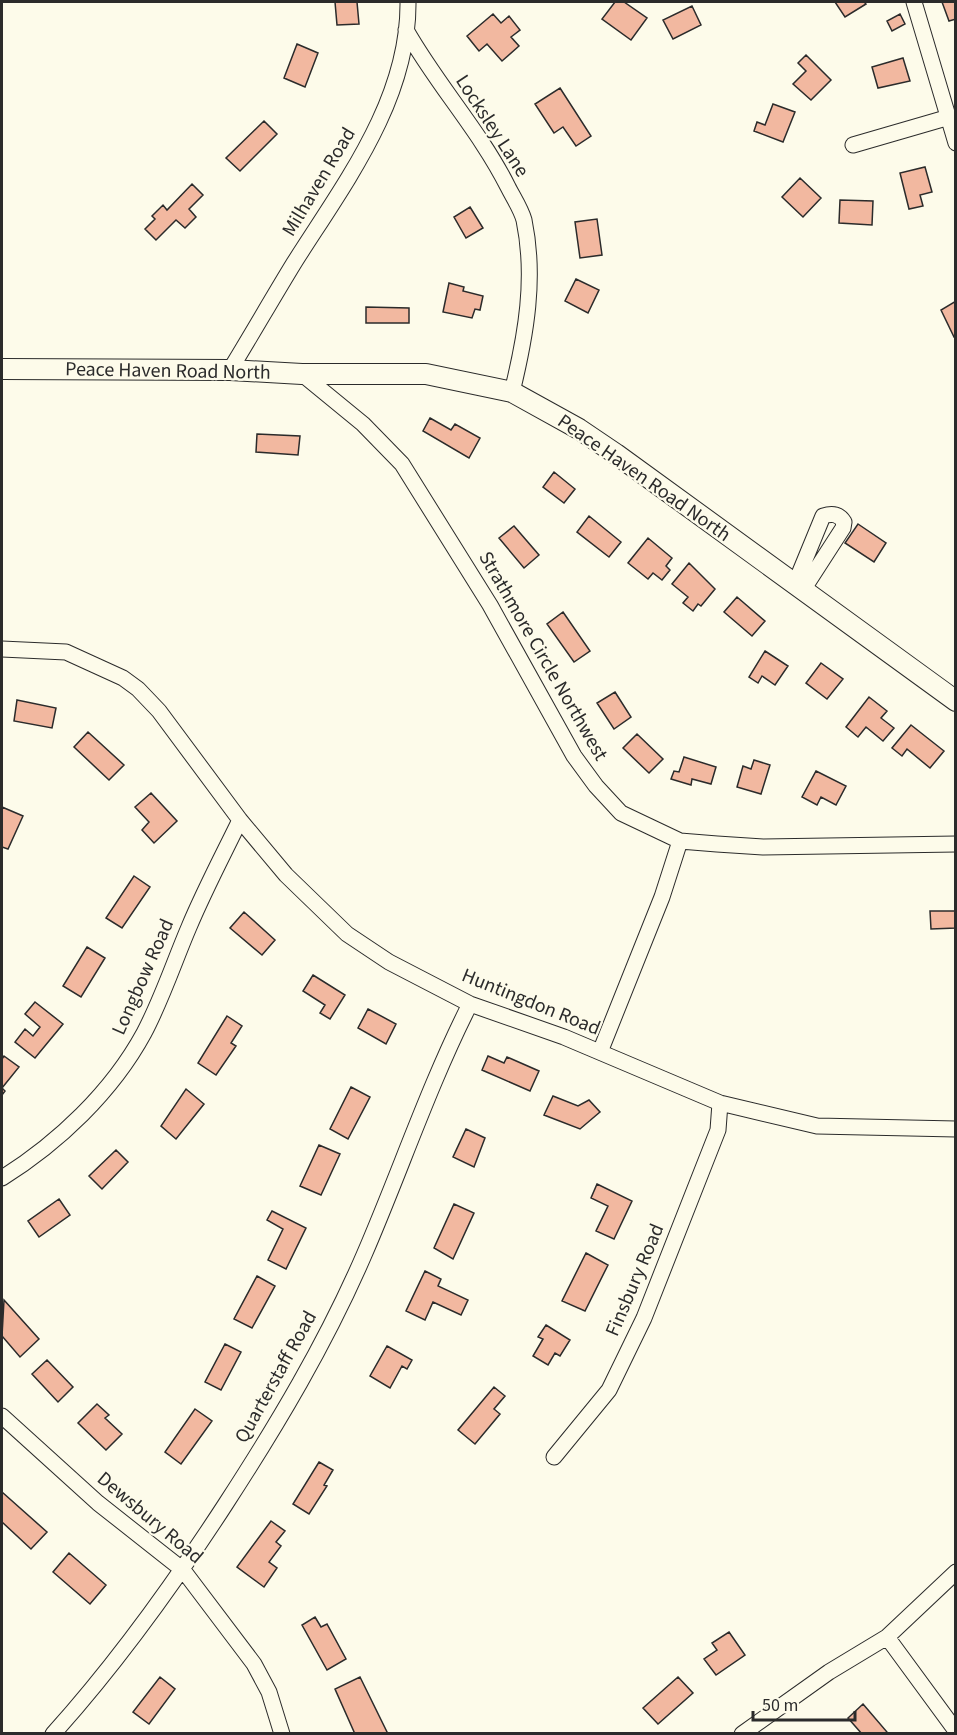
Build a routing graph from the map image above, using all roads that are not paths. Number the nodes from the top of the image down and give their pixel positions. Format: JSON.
{"nodes":[{"id":1,"x":408,"y":2,"type":"edge"},
{"id":2,"x":914,"y":2,"type":"edge"},
{"id":3,"x":406,"y":30,"type":"junction"},
{"id":4,"x":946,"y":118,"type":"junction"},
{"id":5,"x":956,"y":143,"type":"edge"},
{"id":6,"x":853,"y":145,"type":"dead end"},
{"id":7,"x":2,"y":369,"type":"edge"},
{"id":8,"x":230,"y":370,"type":"junction"},
{"id":9,"x":302,"y":374,"type":"junction"},
{"id":10,"x":512,"y":392,"type":"junction"},
{"id":11,"x":2,"y":649,"type":"edge"},
{"id":12,"x":956,"y":701,"type":"edge"},
{"id":13,"x":240,"y":820,"type":"junction"},
{"id":14,"x":680,"y":841,"type":"junction"},
{"id":15,"x":956,"y":843,"type":"edge"},
{"id":16,"x":470,"y":1004,"type":"junction"},
{"id":17,"x":600,"y":1052,"type":"junction"},
{"id":18,"x":720,"y":1103,"type":"junction"},
{"id":19,"x":956,"y":1129,"type":"edge"},
{"id":20,"x":2,"y":1178,"type":"edge"},
{"id":21,"x":2,"y":1416,"type":"edge"},
{"id":22,"x":554,"y":1457,"type":"dead end"},
{"id":23,"x":183,"y":1570,"type":"junction"},
{"id":24,"x":956,"y":1572,"type":"edge"},
{"id":25,"x":887,"y":1637,"type":"junction"},
{"id":26,"x":956,"y":1731,"type":"edge"},
{"id":27,"x":53,"y":1734,"type":"edge"},
{"id":28,"x":282,"y":1734,"type":"edge"},
{"id":29,"x":742,"y":1734,"type":"edge"}],
"edges":[{"from":1,"to":3,"type":"street","name":"Milhaven Road"},
{"from":2,"to":4,"type":"street"},
{"from":3,"to":8,"type":"street","name":"Milhaven Road"},
{"from":3,"to":10,"type":"street","name":"Locksley Lane"},
{"from":4,"to":5,"type":"street"},
{"from":4,"to":6,"type":"street"},
{"from":7,"to":8,"type":"main road","name":"Peace Haven Road North"},
{"from":8,"to":9,"type":"main road","name":"Peace Haven Road North"},
{"from":9,"to":10,"type":"main road","name":"Peace Haven Road North"},
{"from":9,"to":14,"type":"street","name":"Strathmore Circle Northwest"},
{"from":10,"to":12,"type":"main road","name":"Peace Haven Road North"},
{"from":11,"to":13,"type":"street","name":"Huntingdon Road"},
{"from":13,"to":16,"type":"street","name":"Huntingdon Road"},
{"from":13,"to":20,"type":"street","name":"Longbow Road"},
{"from":14,"to":15,"type":"street","name":"Strathmore Circle Northwest"},
{"from":14,"to":17,"type":"street"},
{"from":16,"to":17,"type":"street","name":"Huntingdon Road"},
{"from":16,"to":23,"type":"street","name":"Quarterstaff Road"},
{"from":17,"to":18,"type":"street","name":"Huntingdon Road"},
{"from":18,"to":19,"type":"street","name":"Huntingdon Road"},
{"from":18,"to":22,"type":"street","name":"Finsbury Road"},
{"from":21,"to":23,"type":"street","name":"Dewsbury Road"},
{"from":23,"to":27,"type":"street","name":"Quarterstaff Road"},
{"from":23,"to":28,"type":"street","name":"Dewsbury Road"},
{"from":24,"to":25,"type":"street"},
{"from":25,"to":26,"type":"street"},
{"from":25,"to":29,"type":"street"}]}
